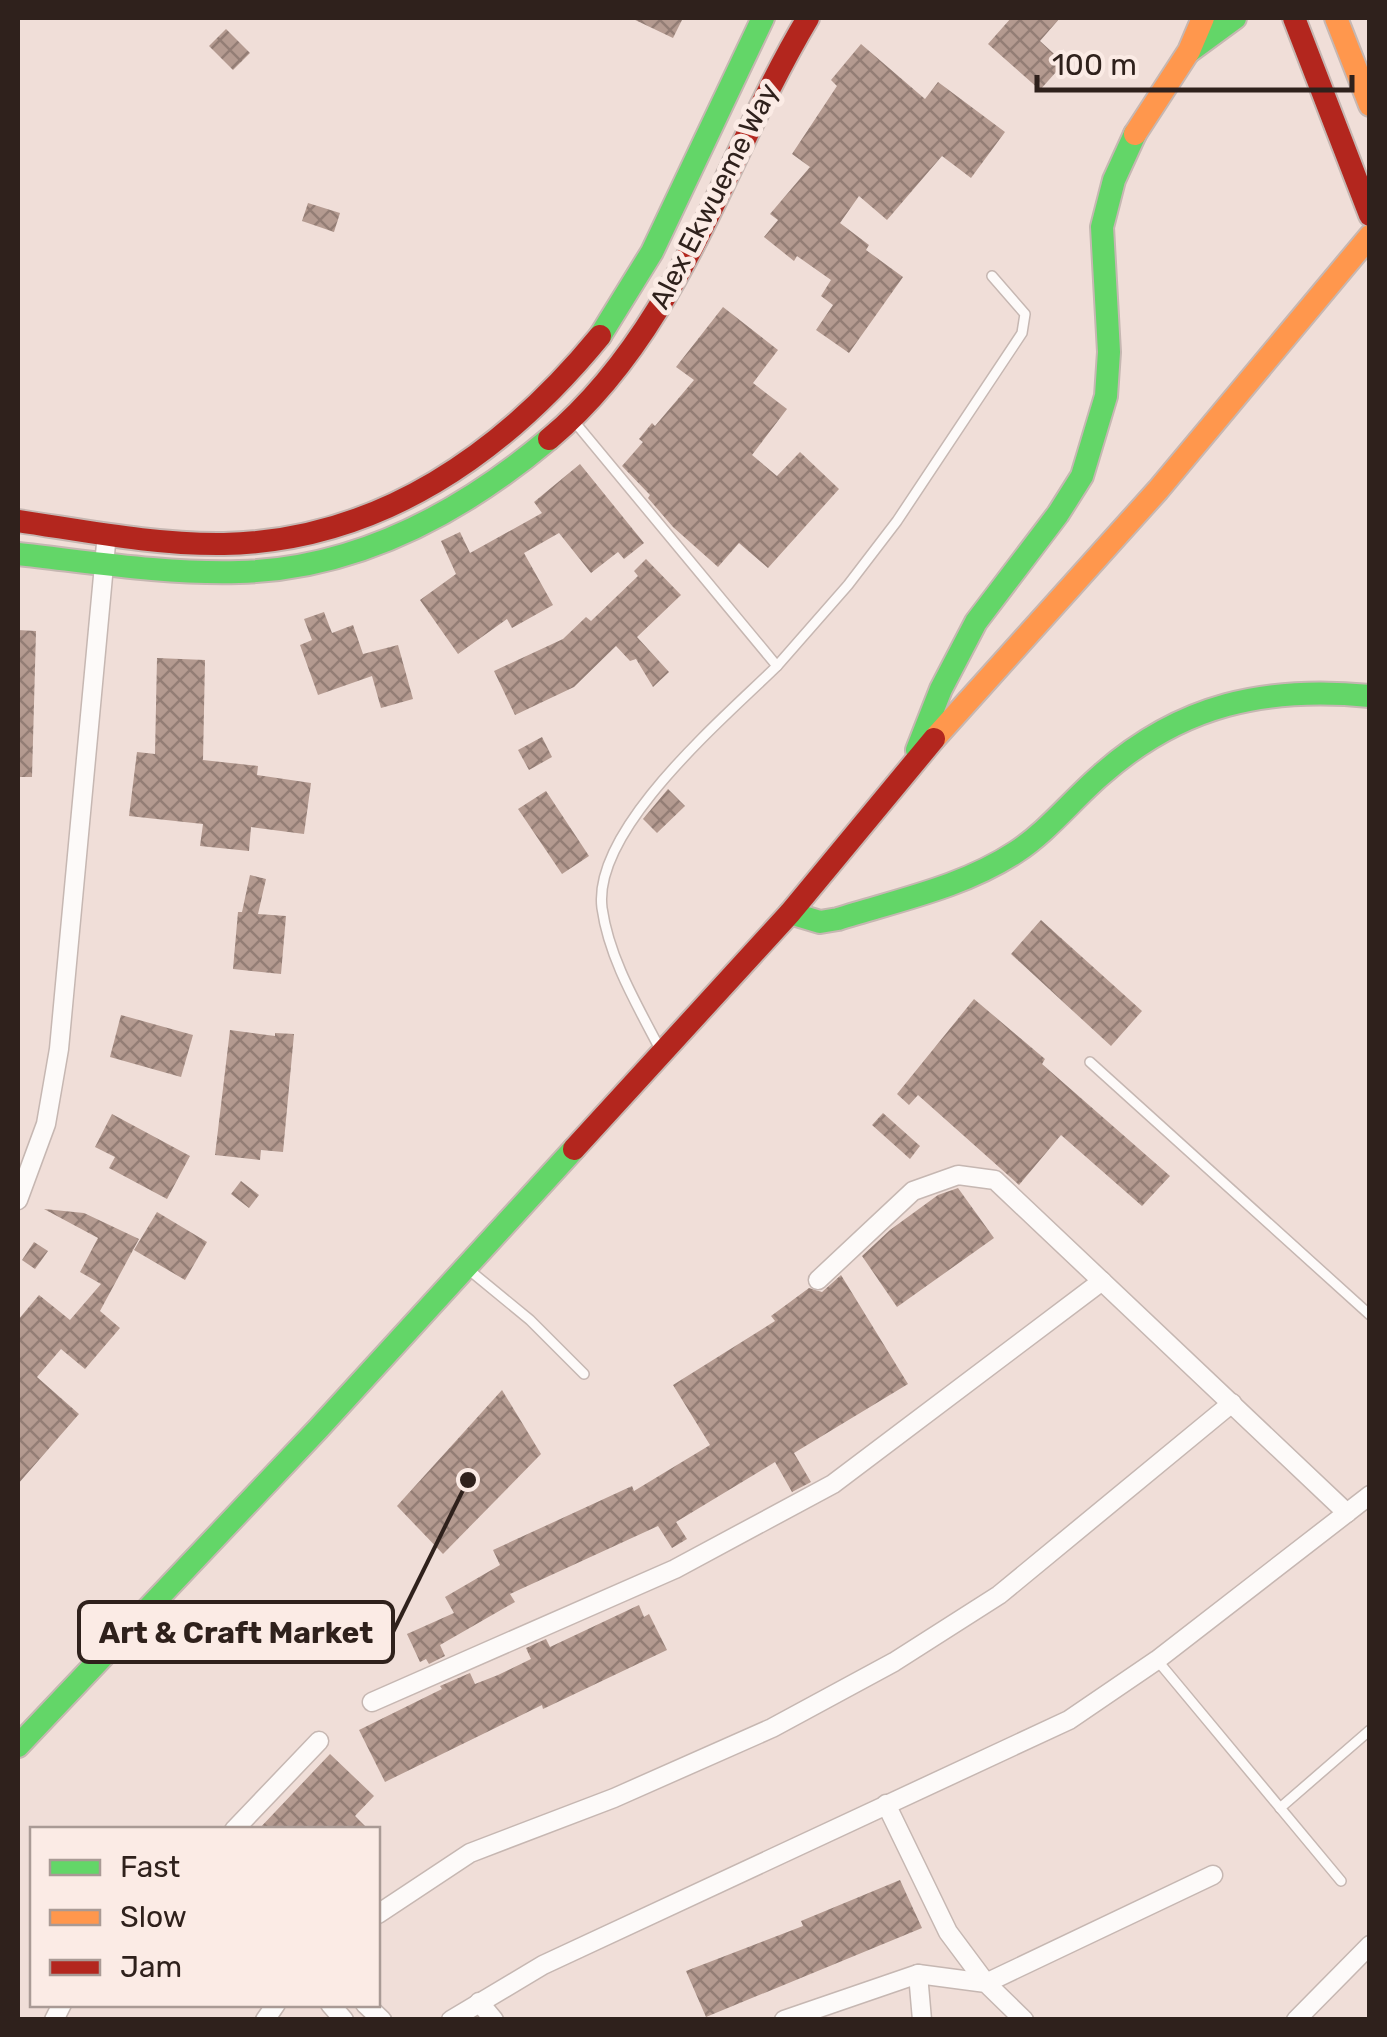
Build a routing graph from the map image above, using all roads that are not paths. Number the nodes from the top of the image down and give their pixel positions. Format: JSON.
{"nodes":[{"id":1,"x":763,"y":18,"type":"edge"},
{"id":2,"x":808,"y":18,"type":"edge"},
{"id":3,"x":1202,"y":18,"type":"edge"},
{"id":4,"x":1235,"y":18,"type":"edge"},
{"id":5,"x":1294,"y":18,"type":"edge"},
{"id":6,"x":1336,"y":18,"type":"edge"},
{"id":7,"x":1189,"y":52,"type":"junction"},
{"id":8,"x":1366,"y":96,"type":"edge"},
{"id":9,"x":1370,"y":215,"type":"edge"},
{"id":10,"x":1370,"y":236,"type":"edge"},
{"id":11,"x":992,"y":276,"type":"dead end"},
{"id":12,"x":571,"y":418,"type":"junction"},
{"id":13,"x":18,"y":520,"type":"edge"},
{"id":14,"x":107,"y":533,"type":"junction"},
{"id":15,"x":18,"y":554,"type":"edge"},
{"id":16,"x":103,"y":563,"type":"junction"},
{"id":17,"x":777,"y":666,"type":"junction"},
{"id":18,"x":1370,"y":696,"type":"edge"},
{"id":19,"x":911,"y":766,"type":"junction"},
{"id":20,"x":790,"y":913,"type":"junction"},
{"id":21,"x":662,"y":1053,"type":"junction"},
{"id":22,"x":1090,"y":1062,"type":"dead end"},
{"id":23,"x":18,"y":1200,"type":"edge"},
{"id":24,"x":466,"y":1268,"type":"junction"},
{"id":25,"x":818,"y":1280,"type":"dead end"},
{"id":26,"x":1102,"y":1280,"type":"junction"},
{"id":27,"x":1370,"y":1316,"type":"edge"},
{"id":28,"x":584,"y":1374,"type":"dead end"},
{"id":29,"x":1232,"y":1403,"type":"junction"},
{"id":30,"x":1370,"y":1495,"type":"edge"},
{"id":31,"x":1347,"y":1512,"type":"junction"},
{"id":32,"x":1157,"y":1660,"type":"junction"},
{"id":33,"x":372,"y":1702,"type":"dead end"},
{"id":34,"x":1370,"y":1730,"type":"edge"},
{"id":35,"x":319,"y":1741,"type":"dead end"},
{"id":36,"x":18,"y":1746,"type":"edge"},
{"id":37,"x":886,"y":1804,"type":"junction"},
{"id":38,"x":1280,"y":1808,"type":"junction"},
{"id":39,"x":237,"y":1827,"type":"edge"},
{"id":40,"x":1213,"y":1876,"type":"dead end"},
{"id":41,"x":1341,"y":1881,"type":"dead end"},
{"id":42,"x":380,"y":1913,"type":"edge"},
{"id":43,"x":1370,"y":1945,"type":"edge"},
{"id":44,"x":918,"y":1974,"type":"junction"},
{"id":45,"x":986,"y":1983,"type":"junction"},
{"id":46,"x":479,"y":2002,"type":"junction"},
{"id":47,"x":451,"y":2020,"type":"edge"},
{"id":48,"x":494,"y":2020,"type":"edge"},
{"id":49,"x":784,"y":2020,"type":"edge"},
{"id":50,"x":922,"y":2020,"type":"edge"},
{"id":51,"x":1024,"y":2020,"type":"edge"},
{"id":52,"x":1296,"y":2020,"type":"edge"}],
"edges":[{"from":1,"to":14,"type":"main road","name":"Alex Ekwueme Way"},
{"from":2,"to":12,"type":"main road","name":"Alex Ekwueme Way"},
{"from":3,"to":7,"type":"main road"},
{"from":4,"to":7,"type":"main road"},
{"from":5,"to":9,"type":"main road"},
{"from":6,"to":8,"type":"main road"},
{"from":7,"to":19,"type":"main road"},
{"from":10,"to":19,"type":"main road"},
{"from":11,"to":17,"type":"lane"},
{"from":12,"to":16,"type":"main road","name":"Alex Ekwueme Way"},
{"from":12,"to":17,"type":"lane"},
{"from":13,"to":14,"type":"main road","name":"Alex Ekwueme Way"},
{"from":14,"to":16,"type":"street"},
{"from":15,"to":16,"type":"main road","name":"Alex Ekwueme Way"},
{"from":16,"to":23,"type":"street"},
{"from":17,"to":21,"type":"lane"},
{"from":18,"to":20,"type":"main road"},
{"from":19,"to":20,"type":"main road"},
{"from":20,"to":21,"type":"main road"},
{"from":21,"to":24,"type":"main road"},
{"from":22,"to":27,"type":"lane"},
{"from":24,"to":28,"type":"lane"},
{"from":24,"to":36,"type":"main road"},
{"from":25,"to":26,"type":"street"},
{"from":26,"to":29,"type":"street"},
{"from":26,"to":33,"type":"street"},
{"from":29,"to":31,"type":"street"},
{"from":29,"to":42,"type":"street"},
{"from":30,"to":31,"type":"street"},
{"from":31,"to":32,"type":"street"},
{"from":32,"to":37,"type":"street"},
{"from":32,"to":38,"type":"lane"},
{"from":34,"to":38,"type":"lane"},
{"from":35,"to":39,"type":"street"},
{"from":37,"to":45,"type":"street"},
{"from":37,"to":46,"type":"street"},
{"from":38,"to":41,"type":"lane"},
{"from":40,"to":45,"type":"street"},
{"from":43,"to":52,"type":"street"},
{"from":44,"to":45,"type":"street"},
{"from":44,"to":49,"type":"street"},
{"from":44,"to":50,"type":"street"},
{"from":45,"to":51,"type":"street"},
{"from":46,"to":47,"type":"street"},
{"from":46,"to":48,"type":"street"}]}
